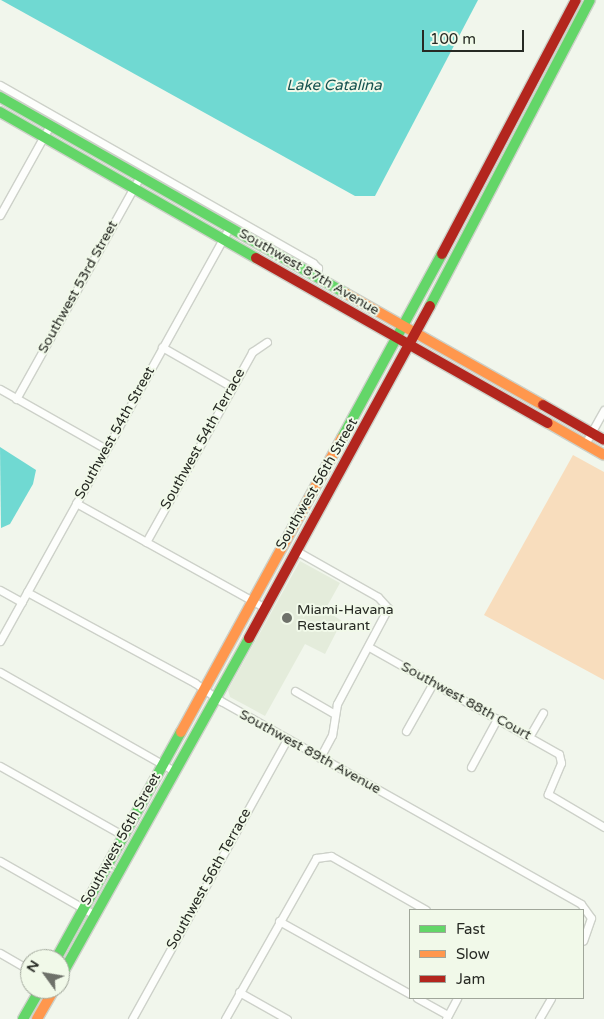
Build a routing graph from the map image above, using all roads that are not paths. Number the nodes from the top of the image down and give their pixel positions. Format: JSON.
{"nodes":[{"id":1,"x":576,"y":0,"type":"edge"},
{"id":2,"x":590,"y":0,"type":"edge"},
{"id":3,"x":0,"y":85,"type":"edge"},
{"id":4,"x":0,"y":97,"type":"edge"},
{"id":5,"x":0,"y":112,"type":"edge"},
{"id":6,"x":516,"y":112,"type":"junction"},
{"id":7,"x":527,"y":117,"type":"junction"},
{"id":8,"x":50,"y":125,"type":"junction"},
{"id":9,"x":44,"y":136,"type":"junction"},
{"id":10,"x":140,"y":176,"type":"junction"},
{"id":11,"x":134,"y":187,"type":"junction"},
{"id":12,"x":0,"y":215,"type":"edge"},
{"id":13,"x":230,"y":226,"type":"junction"},
{"id":14,"x":223,"y":237,"type":"junction"},
{"id":15,"x":316,"y":278,"type":"junction"},
{"id":16,"x":297,"y":281,"type":"junction"},
{"id":17,"x":402,"y":327,"type":"junction"},
{"id":18,"x":416,"y":334,"type":"junction"},
{"id":19,"x":396,"y":338,"type":"junction"},
{"id":20,"x":267,"y":342,"type":"dead end"},
{"id":21,"x":410,"y":346,"type":"junction"},
{"id":22,"x":162,"y":347,"type":"junction"},
{"id":23,"x":232,"y":387,"type":"junction"},
{"id":24,"x":0,"y":389,"type":"edge"},
{"id":25,"x":16,"y":399,"type":"junction"},
{"id":26,"x":604,"y":410,"type":"edge"},
{"id":27,"x":591,"y":433,"type":"junction"},
{"id":28,"x":604,"y":440,"type":"edge"},
{"id":29,"x":585,"y":444,"type":"junction"},
{"id":30,"x":106,"y":449,"type":"junction"},
{"id":31,"x":604,"y":455,"type":"edge"},
{"id":32,"x":76,"y":503,"type":"junction"},
{"id":33,"x":146,"y":542,"type":"junction"},
{"id":34,"x":295,"y":550,"type":"junction"},
{"id":35,"x":0,"y":590,"type":"edge"},
{"id":36,"x":27,"y":592,"type":"junction"},
{"id":37,"x":253,"y":601,"type":"junction"},
{"id":38,"x":22,"y":602,"type":"junction"},
{"id":39,"x":264,"y":607,"type":"junction"},
{"id":40,"x":0,"y":641,"type":"edge"},
{"id":41,"x":369,"y":647,"type":"junction"},
{"id":42,"x":0,"y":672,"type":"edge"},
{"id":43,"x":433,"y":683,"type":"junction"},
{"id":44,"x":204,"y":689,"type":"junction"},
{"id":45,"x":295,"y":691,"type":"dead end"},
{"id":46,"x":215,"y":698,"type":"junction"},
{"id":47,"x":333,"y":713,"type":"junction"},
{"id":48,"x":543,"y":713,"type":"dead end"},
{"id":49,"x":497,"y":719,"type":"junction"},
{"id":50,"x":406,"y":731,"type":"dead end"},
{"id":51,"x":529,"y":737,"type":"junction"},
{"id":52,"x":287,"y":739,"type":"junction"},
{"id":53,"x":320,"y":758,"type":"junction"},
{"id":54,"x":163,"y":764,"type":"junction"},
{"id":55,"x":0,"y":766,"type":"edge"},
{"id":56,"x":471,"y":767,"type":"dead end"},
{"id":57,"x":174,"y":771,"type":"junction"},
{"id":58,"x":604,"y":827,"type":"edge"},
{"id":59,"x":124,"y":836,"type":"junction"},
{"id":60,"x":0,"y":861,"type":"edge"},
{"id":61,"x":84,"y":908,"type":"junction"},
{"id":62,"x":424,"y":909,"type":"edge"},
{"id":63,"x":95,"y":914,"type":"junction"},
{"id":64,"x":279,"y":921,"type":"junction"},
{"id":65,"x":584,"y":937,"type":"edge"},
{"id":66,"x":61,"y":949,"type":"edge"},
{"id":67,"x":0,"y":953,"type":"edge"},
{"id":68,"x":70,"y":960,"type":"edge"},
{"id":69,"x":20,"y":964,"type":"edge"},
{"id":70,"x":239,"y":992,"type":"junction"},
{"id":71,"x":409,"y":993,"type":"edge"},
{"id":72,"x":34,"y":999,"type":"edge"},
{"id":73,"x":48,"y":999,"type":"edge"},
{"id":74,"x":419,"y":999,"type":"edge"},
{"id":75,"x":457,"y":999,"type":"edge"},
{"id":76,"x":550,"y":999,"type":"edge"},
{"id":77,"x":447,"y":1017,"type":"edge"},
{"id":78,"x":23,"y":1019,"type":"edge"},
{"id":79,"x":37,"y":1019,"type":"edge"},
{"id":80,"x":132,"y":1019,"type":"edge"},
{"id":81,"x":225,"y":1019,"type":"edge"},
{"id":82,"x":287,"y":1019,"type":"edge"},
{"id":83,"x":539,"y":1019,"type":"edge"}],
"edges":[{"from":1,"to":6,"type":"main road","name":"Southwest 56th Street"},
{"from":2,"to":7,"type":"main road","name":"Southwest 56th Street"},
{"from":3,"to":15,"type":"street","name":"Southwest 87th Avenue"},
{"from":4,"to":8,"type":"main road","name":"Southwest 87th Avenue"},
{"from":5,"to":9,"type":"main road","name":"Southwest 87th Avenue"},
{"from":6,"to":7,"type":"main road"},
{"from":6,"to":17,"type":"main road","name":"Southwest 56th Street"},
{"from":7,"to":18,"type":"main road","name":"Southwest 56th Street"},
{"from":8,"to":9,"type":"street"},
{"from":8,"to":10,"type":"main road","name":"Southwest 87th Avenue"},
{"from":9,"to":11,"type":"main road","name":"Southwest 87th Avenue"},
{"from":9,"to":12,"type":"street"},
{"from":10,"to":11,"type":"street","name":"Southwest 53rd Street"},
{"from":10,"to":13,"type":"main road","name":"Southwest 87th Avenue"},
{"from":11,"to":14,"type":"main road","name":"Southwest 87th Avenue"},
{"from":11,"to":25,"type":"street","name":"Southwest 53rd Street"},
{"from":13,"to":14,"type":"street","name":"Southwest 54th Street"},
{"from":13,"to":15,"type":"main road","name":"Southwest 87th Avenue"},
{"from":14,"to":16,"type":"main road","name":"Southwest 87th Avenue"},
{"from":14,"to":22,"type":"street","name":"Southwest 54th Street"},
{"from":15,"to":16,"type":"main road"},
{"from":15,"to":17,"type":"main road","name":"Southwest 87th Avenue"},
{"from":16,"to":19,"type":"main road","name":"Southwest 87th Avenue"},
{"from":17,"to":18,"type":"main road","name":"Southwest 87th Avenue"},
{"from":17,"to":19,"type":"main road","name":"Southwest 56th Street"},
{"from":18,"to":21,"type":"main road","name":"Southwest 56th Street"},
{"from":18,"to":27,"type":"main road","name":"Southwest 87th Avenue"},
{"from":19,"to":21,"type":"main road","name":"Southwest 87th Avenue"},
{"from":19,"to":37,"type":"main road","name":"Southwest 56th Street"},
{"from":20,"to":23,"type":"street","name":"Southwest 54th Terrace"},
{"from":21,"to":29,"type":"main road","name":"Southwest 87th Avenue"},
{"from":21,"to":34,"type":"main road","name":"Southwest 56th Street"},
{"from":22,"to":23,"type":"street"},
{"from":22,"to":30,"type":"street","name":"Southwest 54th Street"},
{"from":23,"to":33,"type":"street","name":"Southwest 54th Terrace"},
{"from":24,"to":25,"type":"street"},
{"from":25,"to":30,"type":"street"},
{"from":26,"to":27,"type":"street"},
{"from":27,"to":28,"type":"main road","name":"Southwest 87th Avenue"},
{"from":27,"to":29,"type":"street"},
{"from":29,"to":31,"type":"main road","name":"Southwest 87th Avenue"},
{"from":30,"to":32,"type":"street","name":"Southwest 54th Street"},
{"from":32,"to":33,"type":"street"},
{"from":32,"to":36,"type":"street","name":"Southwest 54th Street"},
{"from":33,"to":37,"type":"street"},
{"from":34,"to":39,"type":"main road","name":"Southwest 56th Street"},
{"from":34,"to":41,"type":"street"},
{"from":35,"to":38,"type":"street"},
{"from":36,"to":38,"type":"street","name":"Southwest 54th Street"},
{"from":36,"to":44,"type":"street","name":"Southwest 89th Avenue"},
{"from":37,"to":39,"type":"street"},
{"from":37,"to":44,"type":"main road","name":"Southwest 56th Street"},
{"from":38,"to":40,"type":"street","name":"Southwest 54th Street"},
{"from":39,"to":46,"type":"main road","name":"Southwest 56th Street"},
{"from":41,"to":43,"type":"street","name":"Southwest 88th Court"},
{"from":41,"to":47,"type":"street"},
{"from":42,"to":54,"type":"street"},
{"from":43,"to":49,"type":"street","name":"Southwest 88th Court"},
{"from":43,"to":50,"type":"street"},
{"from":44,"to":46,"type":"street","name":"Southwest 89th Avenue"},
{"from":44,"to":54,"type":"main road","name":"Southwest 56th Street"},
{"from":45,"to":47,"type":"street"},
{"from":46,"to":52,"type":"street","name":"Southwest 89th Avenue"},
{"from":46,"to":57,"type":"main road","name":"Southwest 56th Street"},
{"from":47,"to":53,"type":"street"},
{"from":48,"to":51,"type":"street"},
{"from":49,"to":51,"type":"street","name":"Southwest 88th Court"},
{"from":49,"to":56,"type":"street"},
{"from":51,"to":58,"type":"street","name":"Southwest 88th Court"},
{"from":52,"to":53,"type":"street","name":"Southwest 89th Avenue"},
{"from":52,"to":80,"type":"street","name":"Southwest 56th Terrace"},
{"from":53,"to":65,"type":"street","name":"Southwest 89th Avenue"},
{"from":54,"to":57,"type":"street"},
{"from":54,"to":59,"type":"main road","name":"Southwest 56th Street"},
{"from":55,"to":59,"type":"street"},
{"from":57,"to":63,"type":"main road","name":"Southwest 56th Street"},
{"from":59,"to":61,"type":"main road","name":"Southwest 56th Street"},
{"from":60,"to":61,"type":"street"},
{"from":61,"to":63,"type":"street"},
{"from":61,"to":66,"type":"main road","name":"Southwest 56th Street"},
{"from":62,"to":64,"type":"street"},
{"from":63,"to":68,"type":"main road","name":"Southwest 56th Street"},
{"from":64,"to":70,"type":"street"},
{"from":64,"to":71,"type":"street"},
{"from":67,"to":69,"type":"street"},
{"from":70,"to":81,"type":"street"},
{"from":70,"to":82,"type":"street"},
{"from":72,"to":78,"type":"main road"},
{"from":73,"to":79,"type":"main road"},
{"from":74,"to":77,"type":"street"},
{"from":75,"to":77,"type":"street"},
{"from":76,"to":83,"type":"street"}]}
